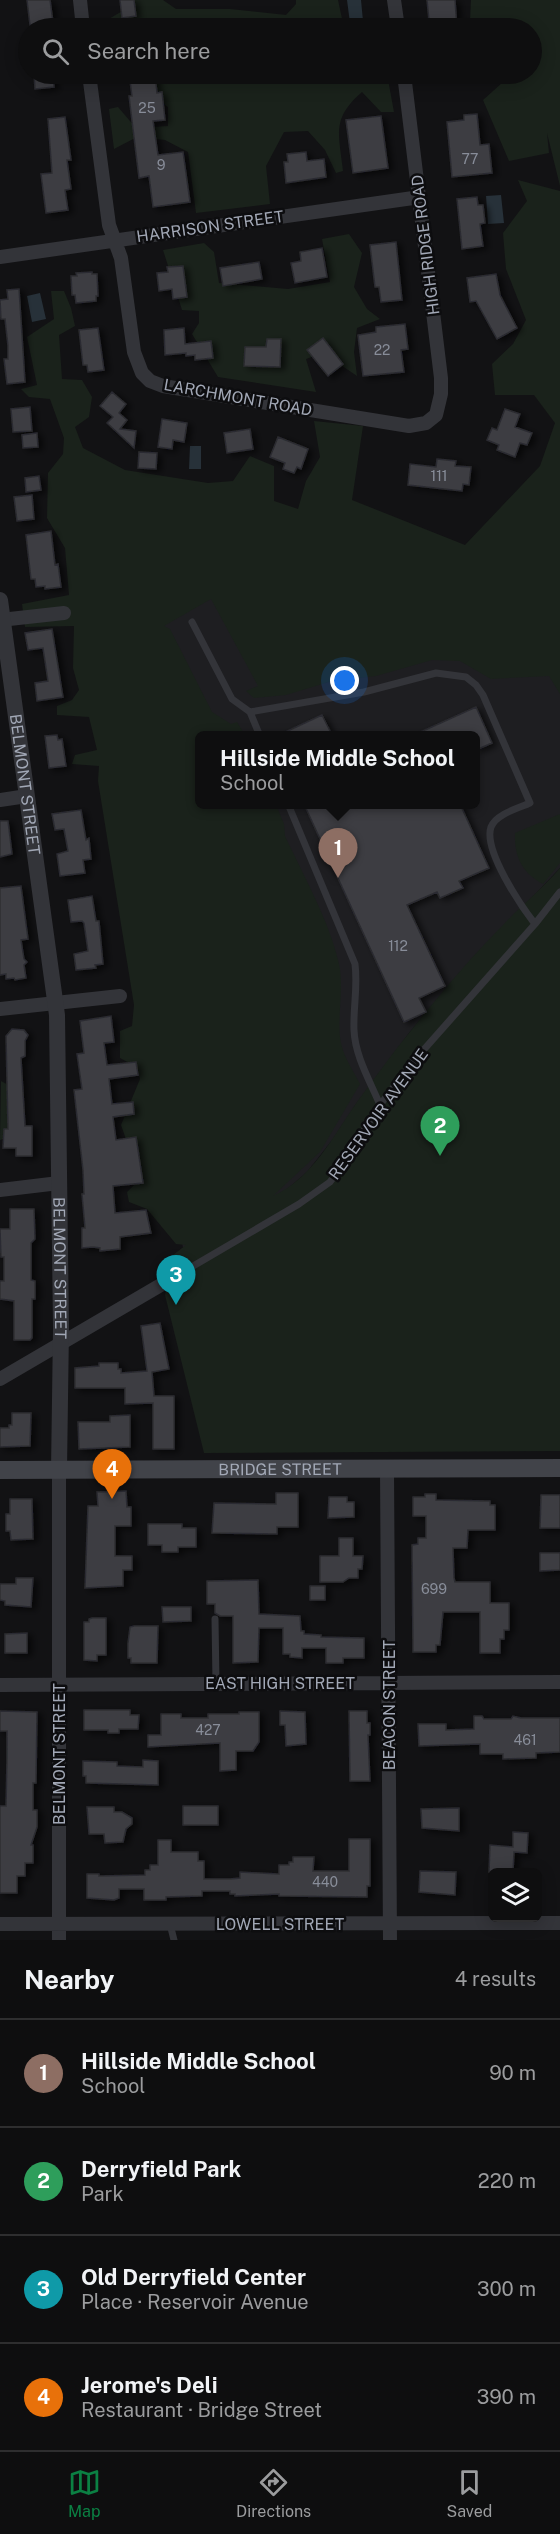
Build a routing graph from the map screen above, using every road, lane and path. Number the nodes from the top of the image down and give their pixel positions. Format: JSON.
{"nodes":[{"id":1,"x":80,"y":0,"type":"edge"},
{"id":2,"x":394,"y":0,"type":"edge"},
{"id":3,"x":82,"y":18,"type":"edge"},
{"id":4,"x":397,"y":18,"type":"edge"},
{"id":5,"x":90,"y":84,"type":"edge"},
{"id":6,"x":405,"y":84,"type":"edge"},
{"id":7,"x":420,"y":197,"type":"junction"},
{"id":8,"x":113,"y":239,"type":"junction"},
{"id":9,"x":0,"y":257,"type":"edge"},
{"id":10,"x":436,"y":415,"type":"joint"},
{"id":11,"x":0,"y":600,"type":"edge"},
{"id":12,"x":64,"y":613,"type":"dead end"},
{"id":13,"x":2,"y":620,"type":"edge"},
{"id":14,"x":192,"y":622,"type":"dead end"},
{"id":15,"x":250,"y":712,"type":"junction"},
{"id":16,"x":258,"y":731,"type":"edge"},
{"id":17,"x":27,"y":796,"type":"junction"},
{"id":18,"x":0,"y":800,"type":"edge"},
{"id":19,"x":290,"y":809,"type":"edge"},
{"id":20,"x":560,"y":892,"type":"edge"},
{"id":21,"x":535,"y":924,"type":"junction"},
{"id":22,"x":120,"y":996,"type":"dead end"},
{"id":23,"x":56,"y":1003,"type":"junction"},
{"id":24,"x":0,"y":1009,"type":"edge"},
{"id":25,"x":380,"y":1105,"type":"junction"},
{"id":26,"x":59,"y":1183,"type":"junction"},
{"id":27,"x":0,"y":1190,"type":"edge"},
{"id":28,"x":171,"y":1279,"type":"joint"},
{"id":29,"x":66,"y":1340,"type":"junction"},
{"id":30,"x":0,"y":1379,"type":"edge"},
{"id":31,"x":560,"y":1468,"type":"edge"},
{"id":32,"x":0,"y":1470,"type":"edge"},
{"id":33,"x":59,"y":1470,"type":"junction"},
{"id":34,"x":387,"y":1470,"type":"junction"},
{"id":35,"x":215,"y":1619,"type":"dead end"},
{"id":36,"x":560,"y":1682,"type":"edge"},
{"id":37,"x":216,"y":1683,"type":"junction"},
{"id":38,"x":389,"y":1683,"type":"junction"},
{"id":39,"x":0,"y":1685,"type":"edge"},
{"id":40,"x":59,"y":1685,"type":"junction"},
{"id":41,"x":560,"y":1923,"type":"edge"},
{"id":42,"x":0,"y":1924,"type":"edge"},
{"id":43,"x":59,"y":1924,"type":"junction"},
{"id":44,"x":170,"y":1924,"type":"junction"},
{"id":45,"x":390,"y":1924,"type":"junction"},
{"id":46,"x":59,"y":1940,"type":"edge"},
{"id":47,"x":174,"y":1940,"type":"edge"},
{"id":48,"x":390,"y":1940,"type":"edge"}],
"edges":[{"from":1,"to":3,"type":"street"},
{"from":2,"to":4,"type":"street"},
{"from":5,"to":8,"type":"street"},
{"from":6,"to":7,"type":"street","name":"HIGH RIDGE ROAD"},
{"from":7,"to":8,"type":"street","name":"HARRISON STREET"},
{"from":7,"to":10,"type":"street","name":"HIGH RIDGE ROAD"},
{"from":8,"to":9,"type":"street","name":"HARRISON STREET"},
{"from":8,"to":10,"type":"street","name":"LARCHMONT ROAD"},
{"from":11,"to":13,"type":"street","name":"BELMONT STREET"},
{"from":12,"to":13,"type":"street"},
{"from":13,"to":17,"type":"street","name":"BELMONT STREET"},
{"from":14,"to":15,"type":"lane"},
{"from":15,"to":16,"type":"lane"},
{"from":15,"to":21,"type":"lane"},
{"from":17,"to":18,"type":"street"},
{"from":17,"to":23,"type":"street","name":"BELMONT STREET"},
{"from":19,"to":25,"type":"lane"},
{"from":20,"to":21,"type":"lane","name":"RESERVOIR AVENUE"},
{"from":21,"to":25,"type":"lane","name":"RESERVOIR AVENUE"},
{"from":22,"to":23,"type":"street"},
{"from":23,"to":24,"type":"street"},
{"from":23,"to":26,"type":"street","name":"BELMONT STREET"},
{"from":25,"to":28,"type":"lane","name":"RESERVOIR AVENUE"},
{"from":26,"to":27,"type":"street"},
{"from":26,"to":29,"type":"street","name":"BELMONT STREET"},
{"from":28,"to":29,"type":"street","name":"RESERVOIR AVENUE"},
{"from":29,"to":30,"type":"street","name":"RESERVOIR AVENUE"},
{"from":29,"to":33,"type":"street","name":"BELMONT STREET"},
{"from":31,"to":34,"type":"main road","name":"BRIDGE STREET"},
{"from":32,"to":33,"type":"main road","name":"BRIDGE STREET"},
{"from":33,"to":34,"type":"main road","name":"BRIDGE STREET"},
{"from":33,"to":40,"type":"street","name":"BELMONT STREET"},
{"from":34,"to":38,"type":"street","name":"BEACON STREET"},
{"from":35,"to":37,"type":"lane"},
{"from":36,"to":38,"type":"street","name":"EAST HIGH STREET"},
{"from":37,"to":38,"type":"street","name":"EAST HIGH STREET"},
{"from":37,"to":40,"type":"street","name":"EAST HIGH STREET"},
{"from":38,"to":45,"type":"street","name":"BEACON STREET"},
{"from":39,"to":40,"type":"street","name":"EAST HIGH STREET"},
{"from":40,"to":43,"type":"street","name":"BELMONT STREET"},
{"from":41,"to":45,"type":"street","name":"LOWELL STREET"},
{"from":42,"to":43,"type":"street","name":"LOWELL STREET"},
{"from":43,"to":44,"type":"street","name":"LOWELL STREET"},
{"from":43,"to":46,"type":"street","name":"BELMONT STREET"},
{"from":44,"to":45,"type":"street","name":"LOWELL STREET"},
{"from":44,"to":47,"type":"lane"},
{"from":45,"to":48,"type":"street","name":"BEACON STREET"}]}
